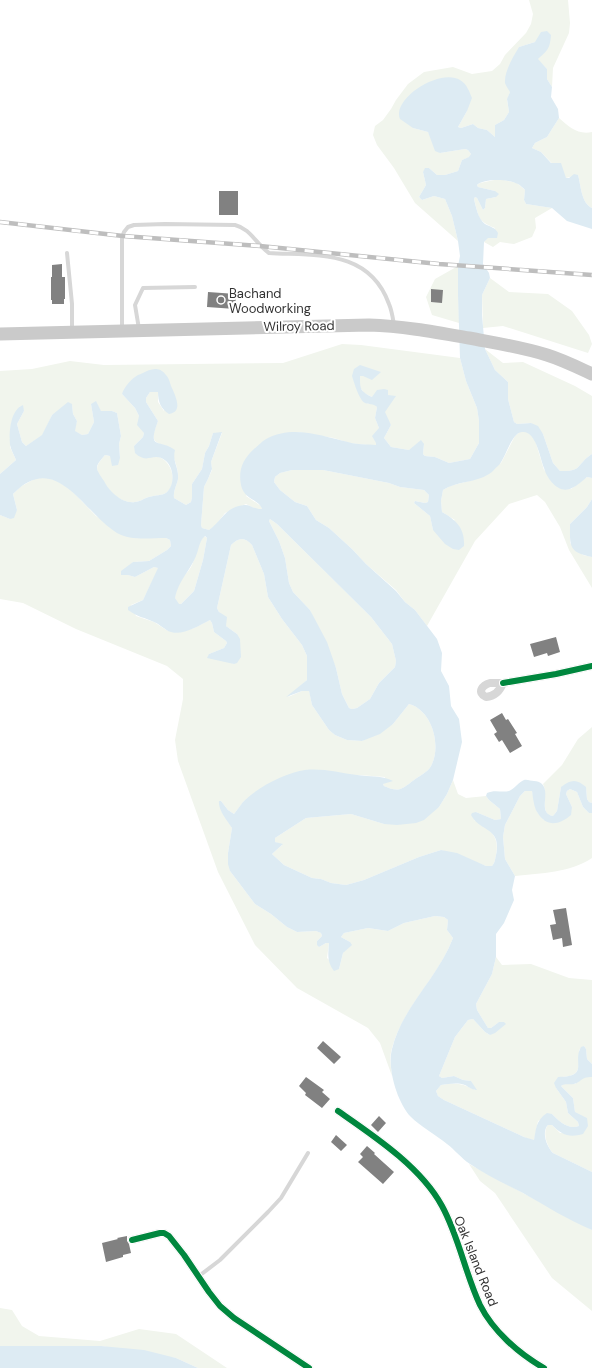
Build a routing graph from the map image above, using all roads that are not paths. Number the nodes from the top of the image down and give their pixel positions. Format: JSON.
{"nodes":[{"id":1,"x":67,"y":253,"type":"dead end"},
{"id":2,"x":195,"y":287,"type":"dead end"},
{"id":3,"x":394,"y":326,"type":"junction"},
{"id":4,"x":139,"y":331,"type":"junction"},
{"id":5,"x":122,"y":332,"type":"junction"},
{"id":6,"x":72,"y":333,"type":"junction"},
{"id":7,"x":0,"y":334,"type":"edge"},
{"id":8,"x":592,"y":374,"type":"edge"},
{"id":9,"x":592,"y":666,"type":"edge"},
{"id":10,"x":504,"y":683,"type":"dead end"},
{"id":11,"x":338,"y":1111,"type":"dead end"},
{"id":12,"x":308,"y":1153,"type":"dead end"},
{"id":13,"x":132,"y":1240,"type":"dead end"},
{"id":14,"x":198,"y":1277,"type":"junction"},
{"id":15,"x":309,"y":1368,"type":"edge"},
{"id":16,"x":544,"y":1368,"type":"edge"}],
"edges":[{"from":1,"to":6,"type":"lane"},
{"from":2,"to":4,"type":"lane"},
{"from":3,"to":4,"type":"main road","name":"Wilroy Road"},
{"from":3,"to":5,"type":"lane"},
{"from":3,"to":8,"type":"main road","name":"Wilroy Road"},
{"from":4,"to":5,"type":"main road","name":"Wilroy Road"},
{"from":5,"to":6,"type":"main road","name":"Wilroy Road"},
{"from":6,"to":7,"type":"main road","name":"Wilroy Road"},
{"from":9,"to":10,"type":"street"},
{"from":11,"to":16,"type":"street","name":"Oak Island Road"},
{"from":12,"to":14,"type":"lane"},
{"from":13,"to":14,"type":"street"},
{"from":14,"to":15,"type":"street"}]}
